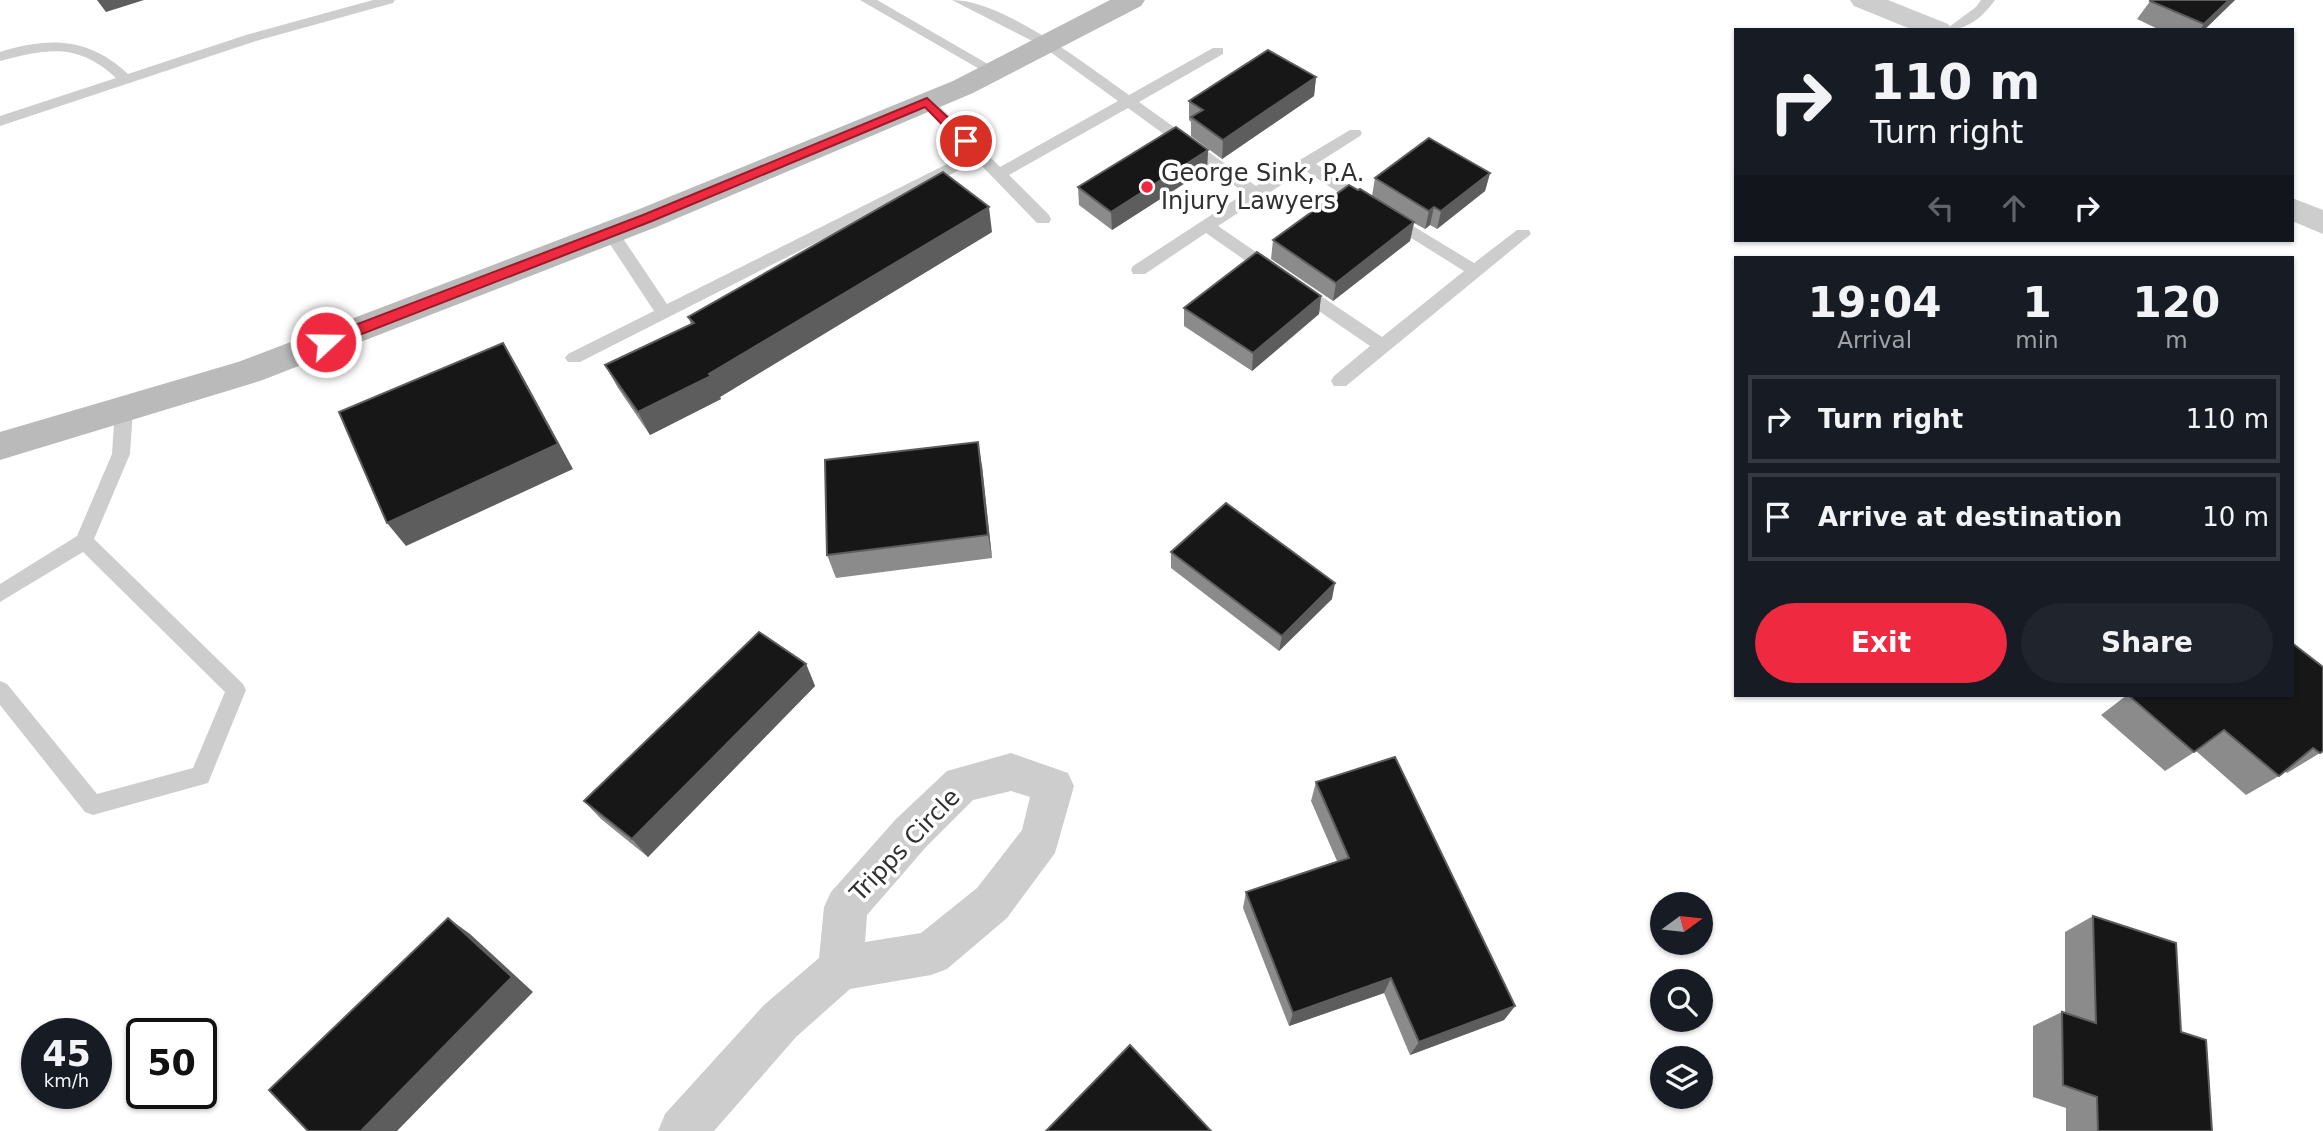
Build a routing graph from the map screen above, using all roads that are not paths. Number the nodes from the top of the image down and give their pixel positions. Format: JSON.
{"nodes":[{"id":1,"x":388,"y":0,"type":"edge"},
{"id":2,"x":867,"y":0,"type":"edge"},
{"id":3,"x":959,"y":0,"type":"edge"},
{"id":4,"x":1131,"y":0,"type":"edge"},
{"id":5,"x":1864,"y":0,"type":"edge"},
{"id":6,"x":1988,"y":0,"type":"edge"},
{"id":7,"x":1933,"y":28,"type":"edge"},
{"id":8,"x":1955,"y":28,"type":"edge"},
{"id":9,"x":1047,"y":43,"type":"junction"},
{"id":10,"x":1218,"y":51,"type":"dead end"},
{"id":11,"x":0,"y":57,"type":"edge"},
{"id":12,"x":993,"y":71,"type":"junction"},
{"id":13,"x":125,"y":79,"type":"junction"},
{"id":14,"x":1127,"y":101,"type":"junction"},
{"id":15,"x":927,"y":102,"type":"junction"},
{"id":16,"x":0,"y":121,"type":"edge"},
{"id":17,"x":1356,"y":133,"type":"dead end"},
{"id":18,"x":979,"y":154,"type":"junction"},
{"id":19,"x":1305,"y":164,"type":"junction"},
{"id":20,"x":999,"y":174,"type":"junction"},
{"id":21,"x":1256,"y":193,"type":"junction"},
{"id":22,"x":2294,"y":209,"type":"edge"},
{"id":23,"x":1043,"y":219,"type":"dead end"},
{"id":24,"x":2323,"y":223,"type":"edge"},
{"id":25,"x":1207,"y":226,"type":"junction"},
{"id":26,"x":610,"y":232,"type":"junction"},
{"id":27,"x":1522,"y":234,"type":"dead end"},
{"id":28,"x":1139,"y":270,"type":"dead end"},
{"id":29,"x":1475,"y":271,"type":"junction"},
{"id":30,"x":664,"y":313,"type":"junction"},
{"id":31,"x":1382,"y":346,"type":"junction"},
{"id":32,"x":574,"y":358,"type":"dead end"},
{"id":33,"x":1340,"y":382,"type":"dead end"},
{"id":34,"x":124,"y":409,"type":"junction"},
{"id":35,"x":0,"y":446,"type":"edge"},
{"id":36,"x":83,"y":541,"type":"junction"},
{"id":37,"x":0,"y":594,"type":"edge"},
{"id":38,"x":0,"y":690,"type":"edge"},
{"id":39,"x":840,"y":969,"type":"junction"},
{"id":40,"x":682,"y":1131,"type":"edge"}],
"edges":[{"from":1,"to":13,"type":"lane"},
{"from":2,"to":12,"type":"lane"},
{"from":3,"to":9,"type":"lane"},
{"from":4,"to":9,"type":"main road"},
{"from":5,"to":7,"type":"street"},
{"from":6,"to":8,"type":"lane"},
{"from":9,"to":12,"type":"main road"},
{"from":9,"to":14,"type":"lane"},
{"from":10,"to":14,"type":"lane"},
{"from":11,"to":13,"type":"lane"},
{"from":12,"to":15,"type":"main road"},
{"from":13,"to":16,"type":"lane"},
{"from":14,"to":20,"type":"lane"},
{"from":14,"to":21,"type":"lane"},
{"from":15,"to":18,"type":"lane"},
{"from":15,"to":26,"type":"main road"},
{"from":17,"to":19,"type":"lane"},
{"from":18,"to":20,"type":"lane"},
{"from":18,"to":30,"type":"lane"},
{"from":19,"to":21,"type":"lane"},
{"from":19,"to":29,"type":"lane"},
{"from":20,"to":23,"type":"lane"},
{"from":21,"to":25,"type":"lane"},
{"from":22,"to":24,"type":"street"},
{"from":25,"to":28,"type":"lane"},
{"from":25,"to":31,"type":"lane"},
{"from":26,"to":30,"type":"lane"},
{"from":26,"to":34,"type":"main road"},
{"from":27,"to":29,"type":"lane"},
{"from":29,"to":31,"type":"lane"},
{"from":30,"to":32,"type":"lane"},
{"from":31,"to":33,"type":"lane"},
{"from":34,"to":35,"type":"main road"},
{"from":34,"to":36,"type":"lane"},
{"from":36,"to":37,"type":"lane"},
{"from":36,"to":38,"type":"lane"},
{"from":39,"to":39,"type":"street","name":"Tripps Circle"},
{"from":39,"to":40,"type":"street"}]}
